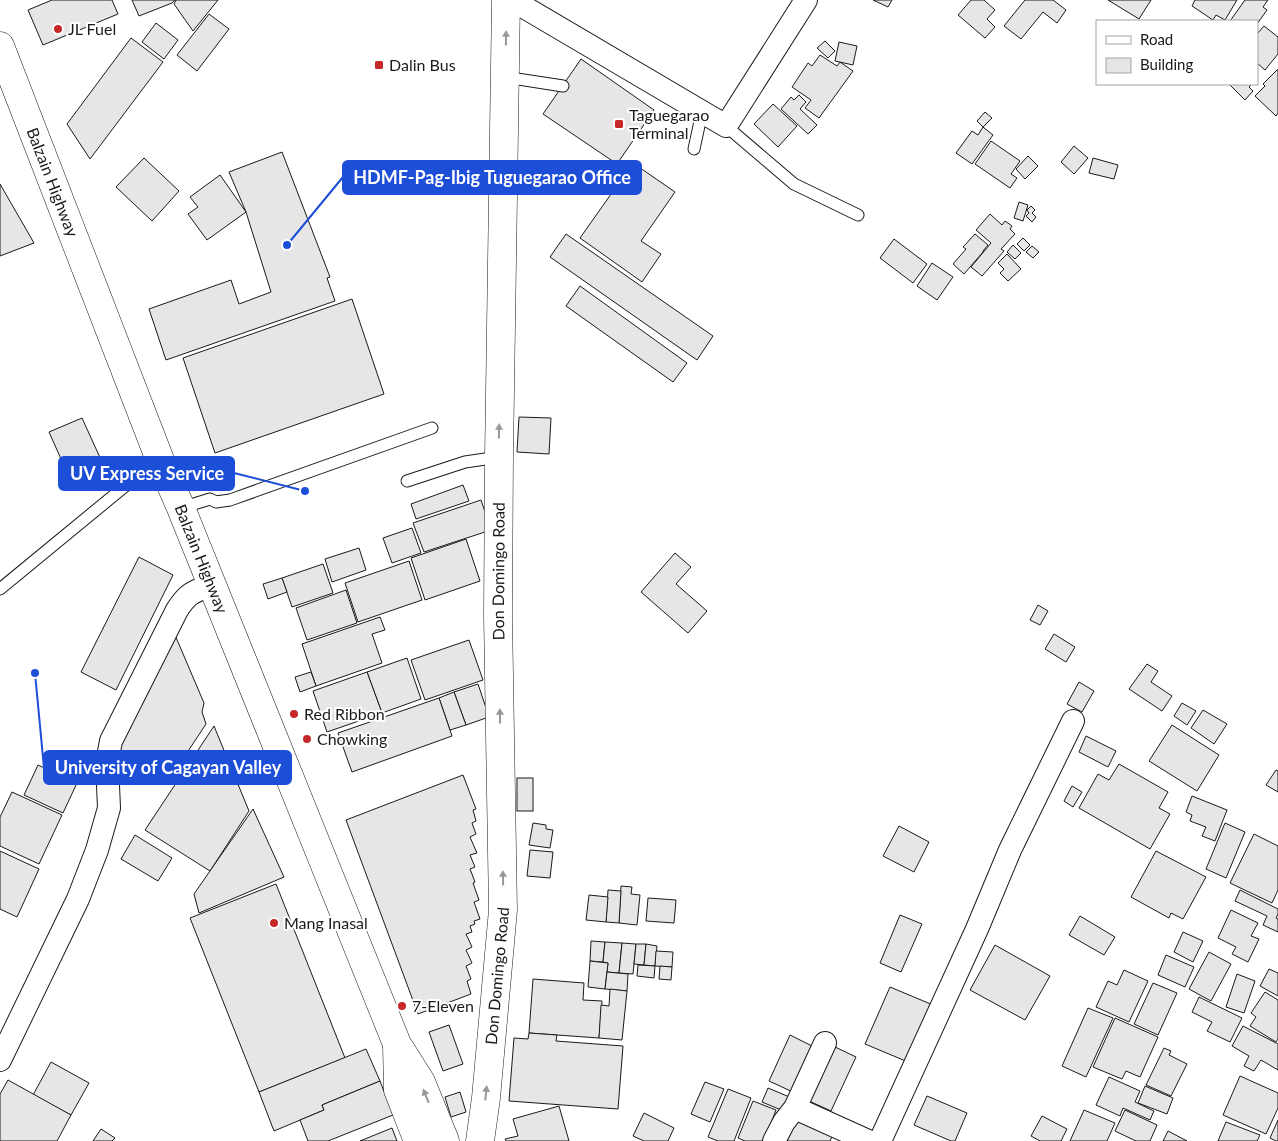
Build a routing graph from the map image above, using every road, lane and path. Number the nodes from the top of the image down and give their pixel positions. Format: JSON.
{"nodes":[{"id":1,"x":506,"y":0,"type":"edge"},
{"id":2,"x":512,"y":0,"type":"edge"},
{"id":3,"x":806,"y":0,"type":"edge"},
{"id":4,"x":0,"y":46,"type":"edge"},
{"id":5,"x":505,"y":77,"type":"junction"},
{"id":6,"x":563,"y":86,"type":"dead end"},
{"id":7,"x":702,"y":112,"type":"junction"},
{"id":8,"x":726,"y":126,"type":"junction"},
{"id":9,"x":694,"y":149,"type":"dead end"},
{"id":10,"x":858,"y":215,"type":"dead end"},
{"id":11,"x":432,"y":428,"type":"dead end"},
{"id":12,"x":498,"y":457,"type":"junction"},
{"id":13,"x":160,"y":460,"type":"junction"},
{"id":14,"x":407,"y":481,"type":"dead end"},
{"id":15,"x":182,"y":508,"type":"junction"},
{"id":16,"x":212,"y":584,"type":"junction"},
{"id":17,"x":0,"y":589,"type":"edge"},
{"id":18,"x":1073,"y":721,"type":"dead end"},
{"id":19,"x":825,"y":1043,"type":"dead end"},
{"id":20,"x":397,"y":1044,"type":"junction"},
{"id":21,"x":0,"y":1060,"type":"edge"},
{"id":22,"x":795,"y":1108,"type":"junction"},
{"id":23,"x":418,"y":1141,"type":"edge"},
{"id":24,"x":444,"y":1141,"type":"edge"},
{"id":25,"x":480,"y":1141,"type":"edge"},
{"id":26,"x":774,"y":1141,"type":"edge"},
{"id":27,"x":868,"y":1141,"type":"edge"},
{"id":28,"x":880,"y":1141,"type":"edge"}],
"edges":[{"from":5,"to":1,"type":"main road","name":"Don Domingo Road","one_way":true},
{"from":2,"to":7,"type":"street"},
{"from":3,"to":8,"type":"street"},
{"from":4,"to":13,"type":"main road","name":"Balzain Highway"},
{"from":5,"to":6,"type":"lane"},
{"from":12,"to":5,"type":"main road","name":"Don Domingo Road","one_way":true},
{"from":7,"to":8,"type":"street"},
{"from":7,"to":9,"type":"lane"},
{"from":8,"to":10,"type":"lane"},
{"from":11,"to":15,"type":"lane"},
{"from":12,"to":14,"type":"lane"},
{"from":25,"to":12,"type":"main road","name":"Don Domingo Road","one_way":true},
{"from":13,"to":15,"type":"main road","name":"Balzain Highway"},
{"from":13,"to":17,"type":"lane"},
{"from":15,"to":16,"type":"main road","name":"Balzain Highway"},
{"from":16,"to":20,"type":"main road","name":"Balzain Highway"},
{"from":16,"to":21,"type":"street"},
{"from":18,"to":28,"type":"street"},
{"from":19,"to":22,"type":"street"},
{"from":20,"to":23,"type":"main road","name":"Balzain Highway"},
{"from":24,"to":20,"type":"main road","name":"Balzain Highway","one_way":true},
{"from":22,"to":26,"type":"street"},
{"from":22,"to":27,"type":"street"}]}
